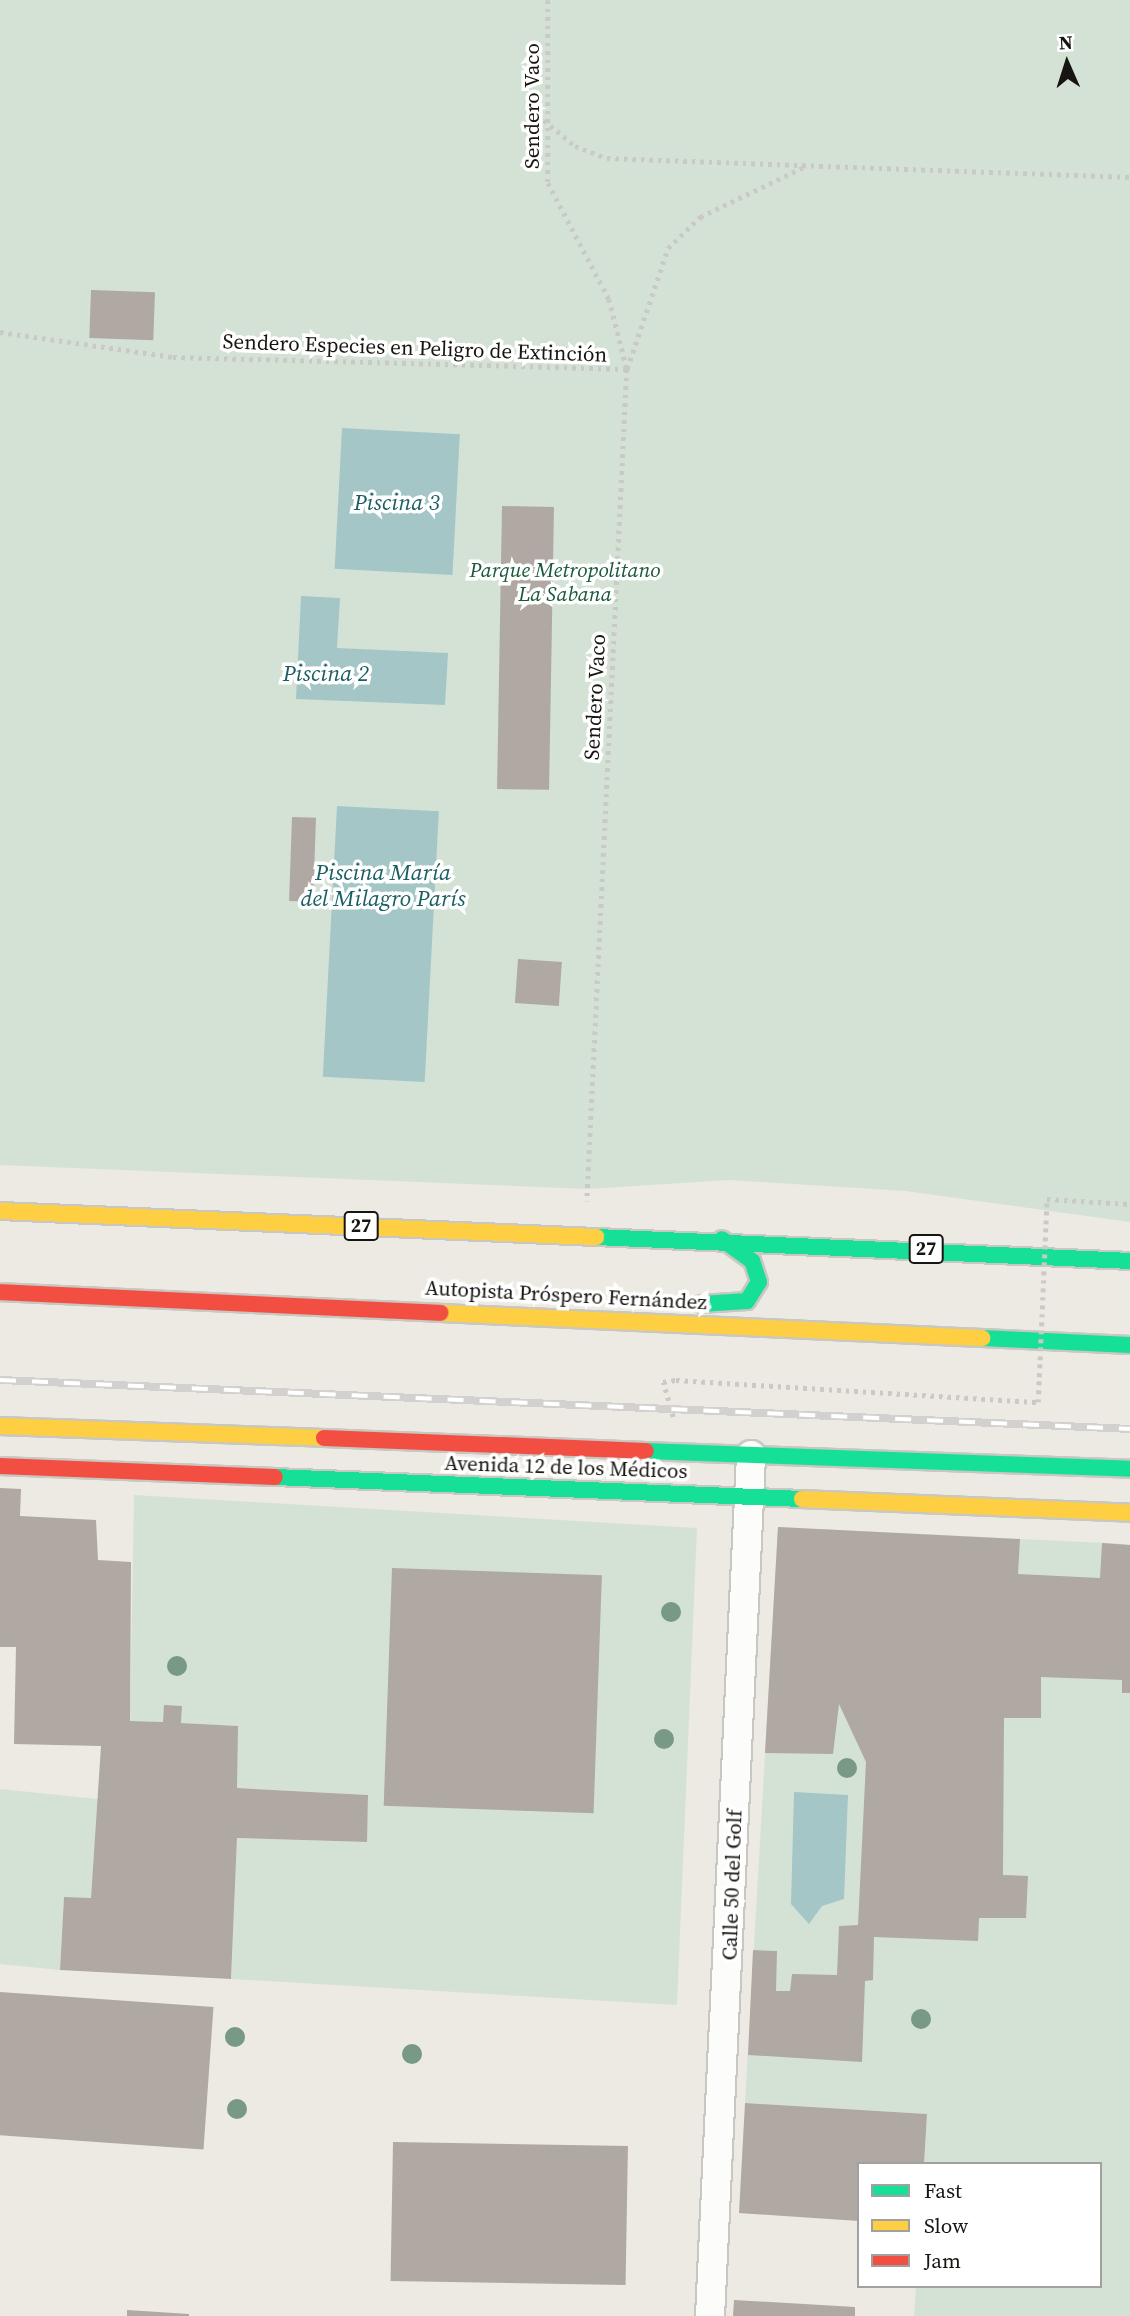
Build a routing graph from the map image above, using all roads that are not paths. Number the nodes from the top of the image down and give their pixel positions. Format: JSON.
{"nodes":[{"id":1,"x":0,"y":1211,"type":"edge"},
{"id":2,"x":722,"y":1239,"type":"junction"},
{"id":3,"x":1130,"y":1261,"type":"edge"},
{"id":4,"x":0,"y":1292,"type":"edge"},
{"id":5,"x":636,"y":1303,"type":"dead end"},
{"id":6,"x":678,"y":1303,"type":"dead end"},
{"id":7,"x":578,"y":1317,"type":"junction"},
{"id":8,"x":1130,"y":1345,"type":"edge"},
{"id":9,"x":0,"y":1426,"type":"edge"},
{"id":10,"x":751,"y":1455,"type":"junction"},
{"id":11,"x":0,"y":1466,"type":"edge"},
{"id":12,"x":1130,"y":1469,"type":"edge"},
{"id":13,"x":749,"y":1495,"type":"junction"},
{"id":14,"x":1130,"y":1513,"type":"edge"},
{"id":15,"x":710,"y":2316,"type":"edge"}],
"edges":[{"from":1,"to":2,"type":"main road","number":"27"},
{"from":2,"to":3,"type":"main road","number":"27"},
{"from":2,"to":6,"type":"main road"},
{"from":4,"to":7,"type":"main road","name":"Autopista Próspero Fernández"},
{"from":5,"to":7,"type":"main road"},
{"from":7,"to":8,"type":"main road","name":"Autopista Próspero Fernández"},
{"from":9,"to":10,"type":"main road","name":"Avenida 12 de los Médicos"},
{"from":10,"to":12,"type":"main road","name":"Avenida 12 de los Médicos"},
{"from":10,"to":13,"type":"street","name":"Calle 50 del Golf"},
{"from":11,"to":13,"type":"main road","name":"Avenida 12 de los Médicos"},
{"from":13,"to":14,"type":"main road","name":"Avenida 12 de los Médicos"},
{"from":13,"to":15,"type":"street","name":"Calle 50 del Golf"}]}
